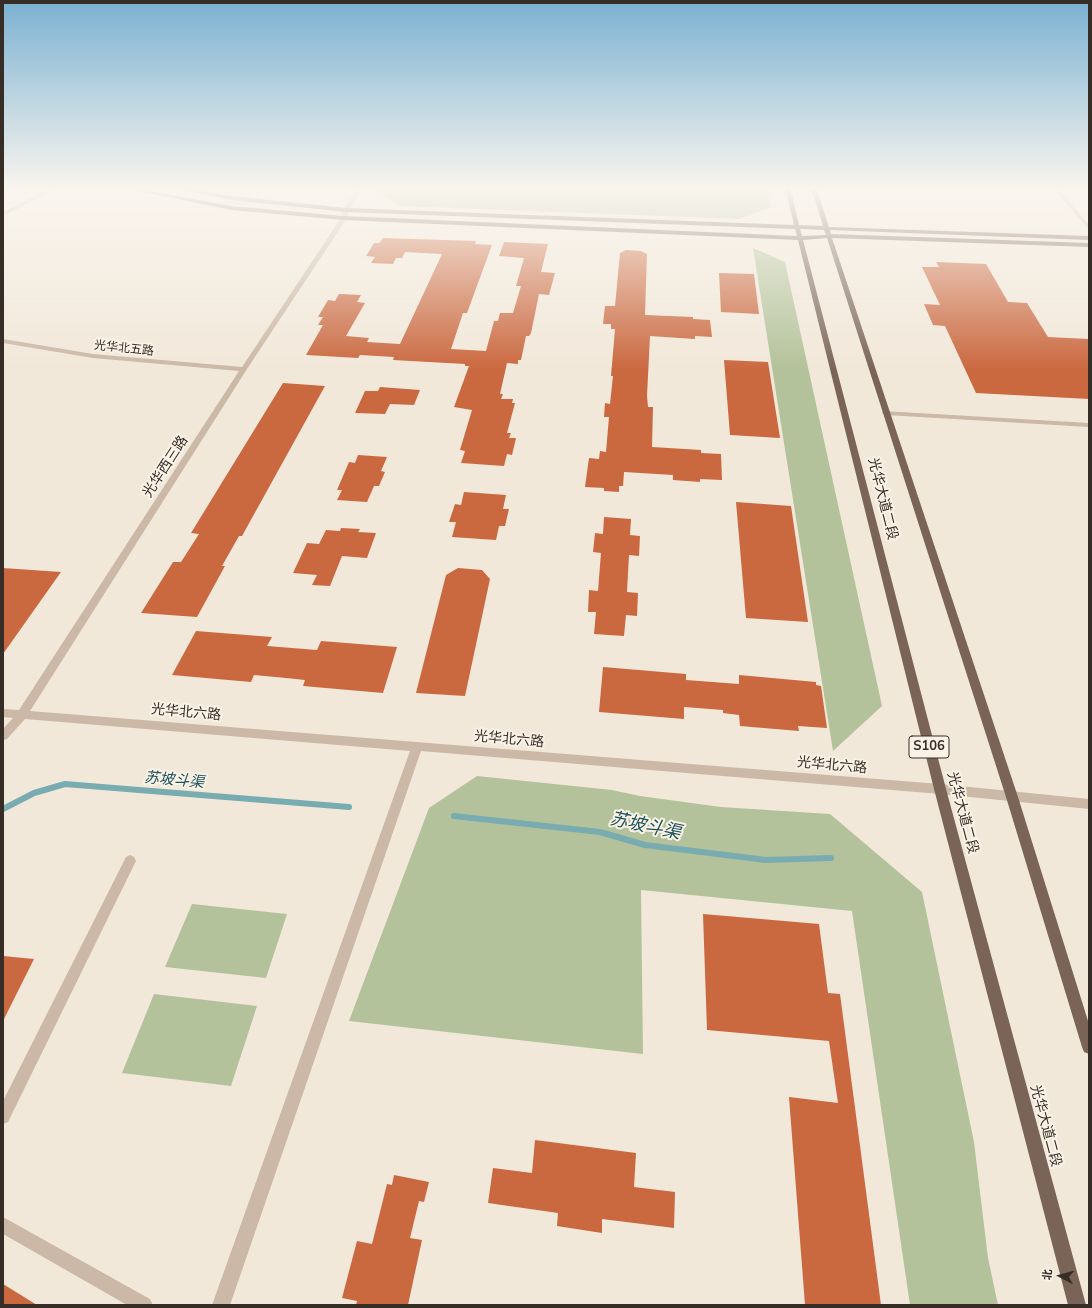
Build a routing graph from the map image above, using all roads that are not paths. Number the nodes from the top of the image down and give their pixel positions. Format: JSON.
{"nodes":[{"id":1,"x":323,"y":248,"type":"edge"},
{"id":2,"x":804,"y":248,"type":"edge"},
{"id":3,"x":833,"y":248,"type":"edge"},
{"id":4,"x":3,"y":341,"type":"edge"},
{"id":5,"x":244,"y":369,"type":"junction"},
{"id":6,"x":886,"y":413,"type":"junction"},
{"id":7,"x":1089,"y":425,"type":"edge"},
{"id":8,"x":3,"y":713,"type":"edge"},
{"id":9,"x":22,"y":715,"type":"junction"},
{"id":10,"x":3,"y":736,"type":"edge"},
{"id":11,"x":416,"y":747,"type":"junction"},
{"id":12,"x":940,"y":789,"type":"junction"},
{"id":13,"x":1012,"y":797,"type":"junction"},
{"id":14,"x":1089,"y":804,"type":"edge"},
{"id":15,"x":130,"y":861,"type":"dead end"},
{"id":16,"x":1089,"y":1047,"type":"edge"},
{"id":17,"x":3,"y":1117,"type":"edge"},
{"id":18,"x":3,"y":1225,"type":"edge"},
{"id":19,"x":144,"y":1305,"type":"edge"},
{"id":20,"x":221,"y":1305,"type":"edge"},
{"id":21,"x":1077,"y":1305,"type":"edge"}],
"edges":[{"from":1,"to":5,"type":"street","name":"光华西三路"},
{"from":2,"to":12,"type":"main road","name":"光华大道二段","number":"S106"},
{"from":3,"to":6,"type":"main road","name":"光华大道二段"},
{"from":4,"to":5,"type":"street","name":"光华北五路"},
{"from":5,"to":9,"type":"street","name":"光华西三路"},
{"from":6,"to":7,"type":"street"},
{"from":6,"to":13,"type":"main road","name":"光华大道二段"},
{"from":8,"to":9,"type":"street","name":"光华北六路"},
{"from":9,"to":10,"type":"street","name":"光华西三路"},
{"from":9,"to":11,"type":"street","name":"光华北六路"},
{"from":11,"to":12,"type":"street","name":"光华北六路"},
{"from":11,"to":20,"type":"street"},
{"from":12,"to":13,"type":"street","name":"光华北六路"},
{"from":12,"to":21,"type":"main road","name":"光华大道二段","number":"S106"},
{"from":13,"to":14,"type":"street","name":"光华北六路"},
{"from":13,"to":16,"type":"main road","name":"光华大道二段"},
{"from":15,"to":17,"type":"street"},
{"from":18,"to":19,"type":"street"}]}
